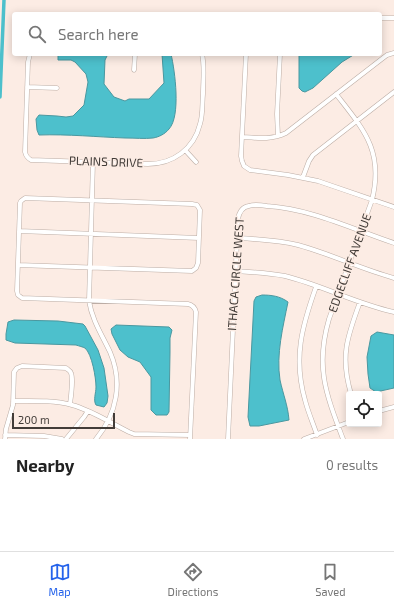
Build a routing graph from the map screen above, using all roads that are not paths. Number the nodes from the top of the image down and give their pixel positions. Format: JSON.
{"nodes":[{"id":1,"x":382,"y":18,"type":"edge"},
{"id":2,"x":394,"y":18,"type":"edge"},
{"id":3,"x":394,"y":53,"type":"edge"},
{"id":4,"x":30,"y":56,"type":"edge"},
{"id":5,"x":135,"y":56,"type":"edge"},
{"id":6,"x":202,"y":56,"type":"edge"},
{"id":7,"x":246,"y":56,"type":"edge"},
{"id":8,"x":280,"y":56,"type":"edge"},
{"id":9,"x":134,"y":70,"type":"dead end"},
{"id":10,"x":27,"y":87,"type":"junction"},
{"id":11,"x":57,"y":88,"type":"dead end"},
{"id":12,"x":394,"y":92,"type":"edge"},
{"id":13,"x":336,"y":94,"type":"junction"},
{"id":14,"x":357,"y":121,"type":"junction"},
{"id":15,"x":278,"y":136,"type":"junction"},
{"id":16,"x":242,"y":137,"type":"junction"},
{"id":17,"x":185,"y":150,"type":"junction"},
{"id":18,"x":93,"y":162,"type":"junction"},
{"id":19,"x":196,"y":162,"type":"dead end"},
{"id":20,"x":303,"y":177,"type":"junction"},
{"id":21,"x":92,"y":200,"type":"junction"},
{"id":22,"x":372,"y":200,"type":"junction"},
{"id":23,"x":394,"y":207,"type":"edge"},
{"id":24,"x":19,"y":231,"type":"junction"},
{"id":25,"x":361,"y":231,"type":"junction"},
{"id":26,"x":91,"y":234,"type":"junction"},
{"id":27,"x":199,"y":238,"type":"junction"},
{"id":28,"x":237,"y":238,"type":"junction"},
{"id":29,"x":394,"y":243,"type":"edge"},
{"id":30,"x":349,"y":263,"type":"junction"},
{"id":31,"x":18,"y":265,"type":"junction"},
{"id":32,"x":90,"y":267,"type":"junction"},
{"id":33,"x":235,"y":272,"type":"junction"},
{"id":34,"x":394,"y":278,"type":"edge"},
{"id":35,"x":316,"y":286,"type":"junction"},
{"id":36,"x":338,"y":294,"type":"junction"},
{"id":37,"x":89,"y":301,"type":"junction"},
{"id":38,"x":360,"y":302,"type":"junction"},
{"id":39,"x":394,"y":312,"type":"edge"},
{"id":40,"x":350,"y":391,"type":"edge"},
{"id":41,"x":13,"y":401,"type":"junction"},
{"id":42,"x":70,"y":404,"type":"junction"},
{"id":43,"x":394,"y":407,"type":"edge"},
{"id":44,"x":382,"y":410,"type":"edge"},
{"id":45,"x":88,"y":411,"type":"junction"},
{"id":46,"x":108,"y":421,"type":"junction"},
{"id":47,"x":346,"y":423,"type":"edge"},
{"id":48,"x":338,"y":426,"type":"junction"},
{"id":49,"x":317,"y":435,"type":"junction"},
{"id":50,"x":5,"y":437,"type":"edge"},
{"id":51,"x":190,"y":437,"type":"edge"},
{"id":52,"x":62,"y":439,"type":"edge"},
{"id":53,"x":66,"y":439,"type":"edge"},
{"id":54,"x":96,"y":439,"type":"edge"},
{"id":55,"x":228,"y":439,"type":"edge"},
{"id":56,"x":304,"y":439,"type":"edge"},
{"id":57,"x":343,"y":439,"type":"edge"}],
"edges":[{"from":1,"to":2,"type":"street"},
{"from":3,"to":13,"type":"street"},
{"from":4,"to":10,"type":"street","name":"PLAINS DRIVE"},
{"from":5,"to":9,"type":"street"},
{"from":6,"to":17,"type":"street","name":"PLAINS DRIVE"},
{"from":7,"to":16,"type":"street"},
{"from":8,"to":15,"type":"street"},
{"from":10,"to":11,"type":"street"},
{"from":10,"to":18,"type":"street","name":"PLAINS DRIVE"},
{"from":12,"to":14,"type":"street"},
{"from":13,"to":14,"type":"street","name":"EDGECLIFF AVENUE"},
{"from":13,"to":15,"type":"street"},
{"from":14,"to":20,"type":"street"},
{"from":14,"to":22,"type":"street","name":"EDGECLIFF AVENUE"},
{"from":15,"to":16,"type":"street"},
{"from":16,"to":20,"type":"street"},
{"from":17,"to":18,"type":"street","name":"PLAINS DRIVE"},
{"from":17,"to":19,"type":"street"},
{"from":18,"to":21,"type":"street"},
{"from":20,"to":22,"type":"street"},
{"from":21,"to":24,"type":"street"},
{"from":21,"to":26,"type":"street"},
{"from":21,"to":27,"type":"street"},
{"from":22,"to":23,"type":"street"},
{"from":22,"to":25,"type":"street","name":"EDGECLIFF AVENUE"},
{"from":24,"to":26,"type":"street"},
{"from":24,"to":31,"type":"street"},
{"from":25,"to":28,"type":"street","name":"ITHACA CIRCLE WEST"},
{"from":25,"to":29,"type":"street","name":"ITHACA CIRCLE WEST"},
{"from":25,"to":30,"type":"street","name":"EDGECLIFF AVENUE"},
{"from":26,"to":27,"type":"street"},
{"from":26,"to":32,"type":"street"},
{"from":27,"to":32,"type":"street"},
{"from":28,"to":30,"type":"street"},
{"from":28,"to":33,"type":"street","name":"ITHACA CIRCLE WEST"},
{"from":30,"to":34,"type":"street"},
{"from":30,"to":36,"type":"street","name":"EDGECLIFF AVENUE"},
{"from":31,"to":32,"type":"street"},
{"from":31,"to":37,"type":"street"},
{"from":32,"to":37,"type":"street"},
{"from":33,"to":35,"type":"street"},
{"from":33,"to":55,"type":"street","name":"ITHACA CIRCLE WEST"},
{"from":35,"to":36,"type":"street"},
{"from":35,"to":49,"type":"street"},
{"from":36,"to":38,"type":"street"},
{"from":36,"to":48,"type":"street","name":"EDGECLIFF AVENUE"},
{"from":37,"to":46,"type":"street"},
{"from":37,"to":51,"type":"street"},
{"from":38,"to":39,"type":"street"},
{"from":38,"to":40,"type":"street"},
{"from":41,"to":42,"type":"street"},
{"from":41,"to":42,"type":"street"},
{"from":41,"to":50,"type":"street"},
{"from":42,"to":45,"type":"street"},
{"from":43,"to":44,"type":"street"},
{"from":45,"to":46,"type":"street"},
{"from":45,"to":53,"type":"street"},
{"from":46,"to":51,"type":"street"},
{"from":46,"to":54,"type":"street"},
{"from":47,"to":48,"type":"street"},
{"from":48,"to":49,"type":"street"},
{"from":48,"to":57,"type":"street","name":"EDGECLIFF AVENUE"},
{"from":49,"to":56,"type":"street"},
{"from":50,"to":52,"type":"street"}]}
